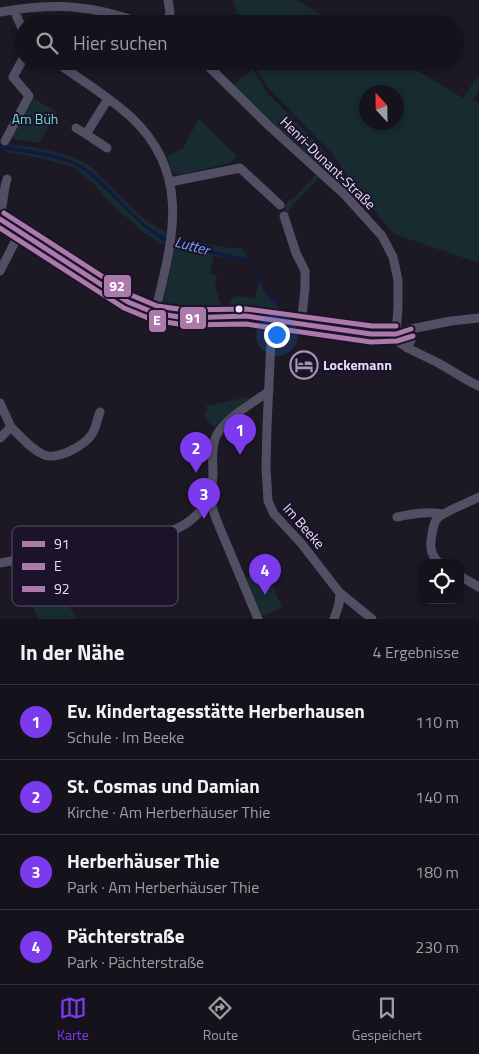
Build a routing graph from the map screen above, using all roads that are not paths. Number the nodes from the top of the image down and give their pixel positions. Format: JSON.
{"nodes":[{"id":1,"x":168,"y":0,"type":"edge"},
{"id":2,"x":73,"y":3,"type":"edge"},
{"id":3,"x":14,"y":10,"type":"junction"},
{"id":4,"x":0,"y":12,"type":"edge"},
{"id":5,"x":16,"y":15,"type":"edge"},
{"id":6,"x":120,"y":15,"type":"edge"},
{"id":7,"x":170,"y":15,"type":"edge"},
{"id":8,"x":16,"y":70,"type":"edge"},
{"id":9,"x":67,"y":70,"type":"edge"},
{"id":10,"x":212,"y":70,"type":"edge"},
{"id":11,"x":108,"y":99,"type":"junction"},
{"id":12,"x":76,"y":128,"type":"dead end"},
{"id":13,"x":86,"y":134,"type":"junction"},
{"id":14,"x":5,"y":141,"type":"dead end"},
{"id":15,"x":107,"y":148,"type":"dead end"},
{"id":16,"x":8,"y":179,"type":"dead end"},
{"id":17,"x":170,"y":182,"type":"junction"},
{"id":18,"x":280,"y":204,"type":"dead end"},
{"id":19,"x":0,"y":214,"type":"edge"},
{"id":20,"x":284,"y":216,"type":"dead end"},
{"id":21,"x":0,"y":219,"type":"edge"},
{"id":22,"x":20,"y":232,"type":"junction"},
{"id":23,"x":0,"y":271,"type":"edge"},
{"id":24,"x":155,"y":313,"type":"junction"},
{"id":25,"x":479,"y":318,"type":"edge"},
{"id":26,"x":272,"y":320,"type":"junction"},
{"id":27,"x":302,"y":320,"type":"junction"},
{"id":28,"x":411,"y":329,"type":"junction"},
{"id":29,"x":396,"y":334,"type":"junction"},
{"id":30,"x":407,"y":348,"type":"junction"},
{"id":31,"x":479,"y":386,"type":"edge"},
{"id":32,"x":269,"y":391,"type":"junction"},
{"id":33,"x":0,"y":403,"type":"edge"},
{"id":34,"x":100,"y":412,"type":"dead end"},
{"id":35,"x":11,"y":427,"type":"junction"},
{"id":36,"x":0,"y":438,"type":"edge"},
{"id":37,"x":479,"y":497,"type":"edge"},
{"id":38,"x":211,"y":501,"type":"junction"},
{"id":39,"x":442,"y":514,"type":"junction"},
{"id":40,"x":397,"y":517,"type":"dead end"},
{"id":41,"x":178,"y":528,"type":"edge"},
{"id":42,"x":436,"y":559,"type":"edge"},
{"id":43,"x":464,"y":579,"type":"edge"},
{"id":44,"x":479,"y":588,"type":"edge"},
{"id":45,"x":340,"y":593,"type":"junction"},
{"id":46,"x":258,"y":619,"type":"edge"},
{"id":47,"x":334,"y":619,"type":"edge"},
{"id":48,"x":372,"y":619,"type":"edge"}],
"edges":[{"from":1,"to":7,"type":"street"},
{"from":2,"to":3,"type":"street"},
{"from":2,"to":6,"type":"street"},
{"from":3,"to":4,"type":"street"},
{"from":3,"to":5,"type":"street"},
{"from":8,"to":14,"type":"street"},
{"from":9,"to":11,"type":"street"},
{"from":10,"to":29,"type":"street","name":"Henri-Dunant-Straße"},
{"from":11,"to":13,"type":"street"},
{"from":11,"to":17,"type":"street"},
{"from":12,"to":13,"type":"street"},
{"from":13,"to":15,"type":"street"},
{"from":16,"to":19,"type":"street"},
{"from":17,"to":18,"type":"street"},
{"from":17,"to":24,"type":"street"},
{"from":20,"to":27,"type":"street"},
{"from":21,"to":22,"type":"street"},
{"from":22,"to":23,"type":"street"},
{"from":22,"to":24,"type":"street"},
{"from":24,"to":26,"type":"street"},
{"from":25,"to":28,"type":"street"},
{"from":26,"to":27,"type":"street"},
{"from":26,"to":32,"type":"street","name":"Im Beeke"},
{"from":27,"to":29,"type":"street"},
{"from":28,"to":29,"type":"street"},
{"from":28,"to":30,"type":"street"},
{"from":29,"to":30,"type":"street"},
{"from":30,"to":31,"type":"street"},
{"from":32,"to":38,"type":"street"},
{"from":32,"to":45,"type":"street","name":"Im Beeke"},
{"from":33,"to":35,"type":"street"},
{"from":34,"to":35,"type":"street"},
{"from":35,"to":36,"type":"street"},
{"from":37,"to":39,"type":"street"},
{"from":38,"to":41,"type":"street"},
{"from":38,"to":46,"type":"street"},
{"from":39,"to":40,"type":"street"},
{"from":39,"to":42,"type":"street"},
{"from":43,"to":44,"type":"street"},
{"from":45,"to":47,"type":"street"},
{"from":45,"to":48,"type":"street","name":"Im Beeke"}]}
